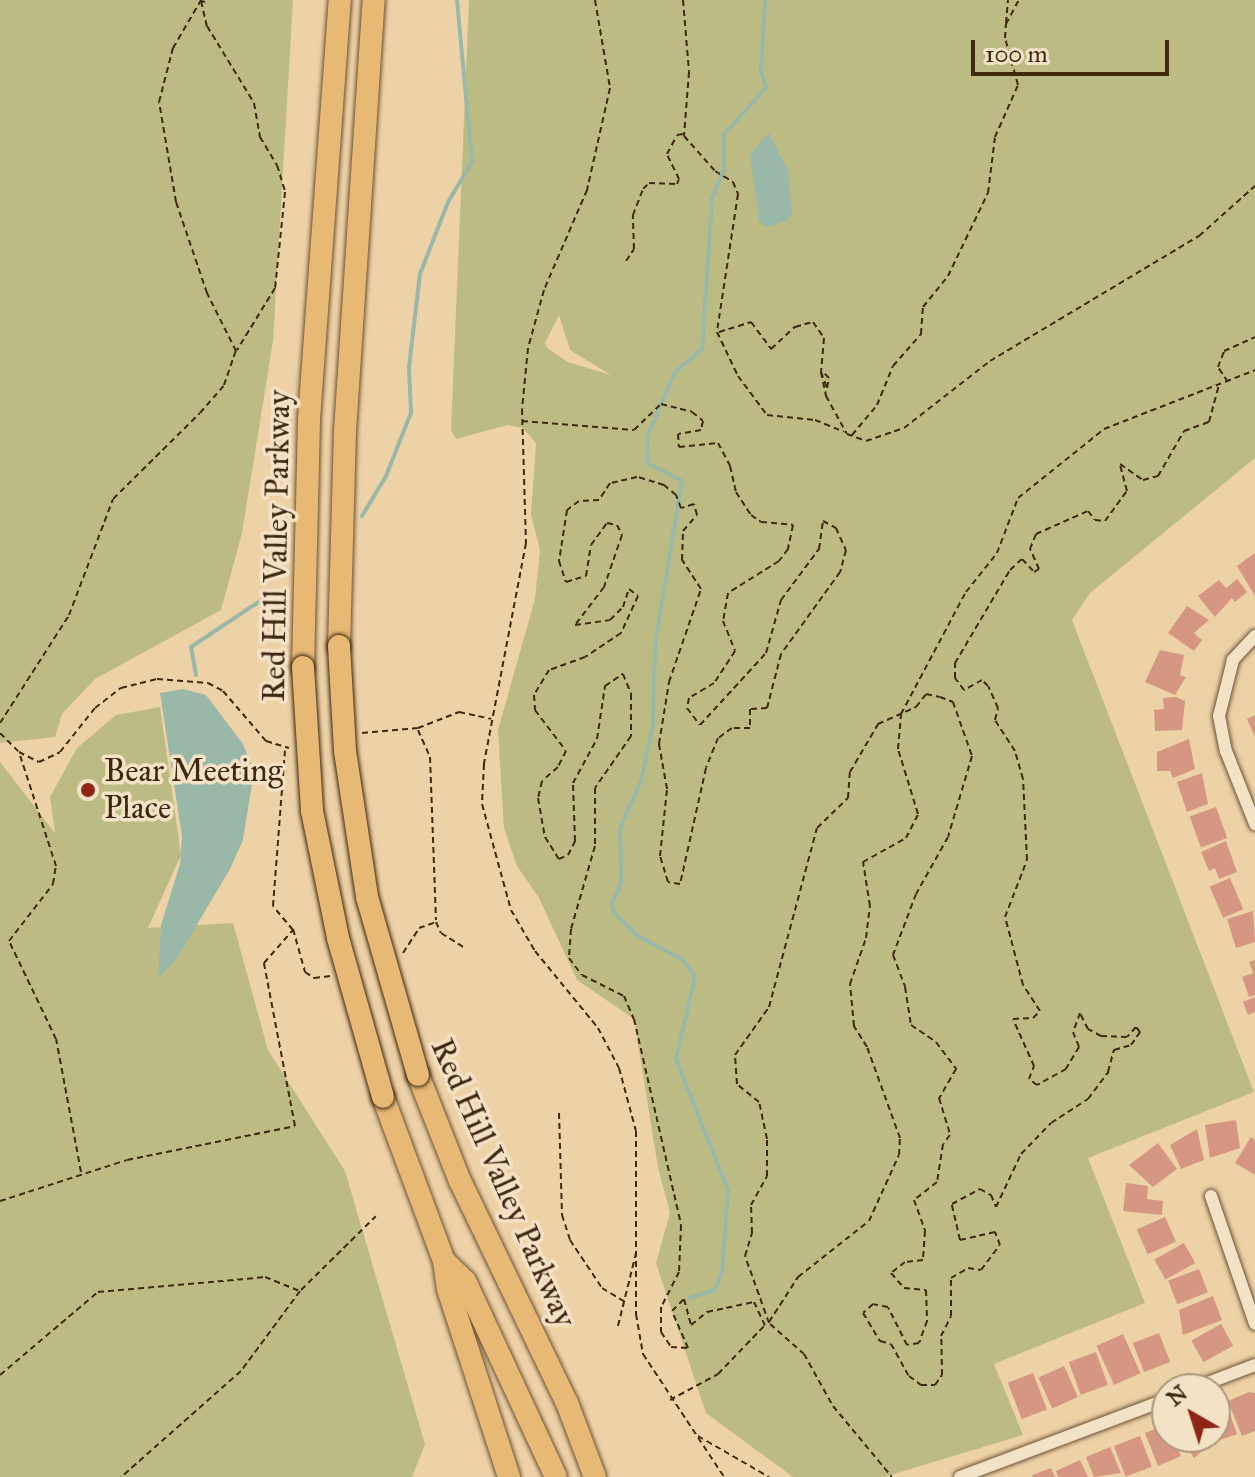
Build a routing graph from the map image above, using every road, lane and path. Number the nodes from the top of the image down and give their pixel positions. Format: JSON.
{"nodes":[{"id":1,"x":340,"y":0,"type":"edge"},
{"id":2,"x":374,"y":0,"type":"edge"},
{"id":3,"x":595,"y":0,"type":"edge"},
{"id":4,"x":683,"y":0,"type":"edge"},
{"id":5,"x":1008,"y":0,"type":"edge"},
{"id":6,"x":1019,"y":0,"type":"edge"},
{"id":7,"x":202,"y":1,"type":"edge"},
{"id":8,"x":1006,"y":24,"type":"junction"},
{"id":9,"x":684,"y":134,"type":"junction"},
{"id":10,"x":1255,"y":186,"type":"edge"},
{"id":11,"x":626,"y":261,"type":"dead end"},
{"id":12,"x":717,"y":332,"type":"junction"},
{"id":13,"x":1255,"y":337,"type":"edge"},
{"id":14,"x":236,"y":351,"type":"junction"},
{"id":15,"x":1255,"y":370,"type":"edge"},
{"id":16,"x":1228,"y":382,"type":"junction"},
{"id":17,"x":1219,"y":385,"type":"junction"},
{"id":18,"x":522,"y":421,"type":"junction"},
{"id":19,"x":849,"y":434,"type":"junction"},
{"id":20,"x":1255,"y":636,"type":"edge"},
{"id":21,"x":901,"y":714,"type":"junction"},
{"id":22,"x":492,"y":720,"type":"junction"},
{"id":23,"x":0,"y":723,"type":"edge"},
{"id":24,"x":418,"y":728,"type":"junction"},
{"id":25,"x":0,"y":733,"type":"edge"},
{"id":26,"x":351,"y":735,"type":"dead end"},
{"id":27,"x":299,"y":746,"type":"dead end"},
{"id":28,"x":286,"y":749,"type":"junction"},
{"id":29,"x":19,"y":752,"type":"junction"},
{"id":30,"x":1255,"y":824,"type":"edge"},
{"id":31,"x":436,"y":922,"type":"dead end"},
{"id":32,"x":559,"y":1113,"type":"dead end"},
{"id":33,"x":81,"y":1172,"type":"junction"},
{"id":34,"x":1211,"y":1196,"type":"dead end"},
{"id":35,"x":0,"y":1201,"type":"edge"},
{"id":36,"x":376,"y":1216,"type":"dead end"},
{"id":37,"x":637,"y":1248,"type":"junction"},
{"id":38,"x":444,"y":1261,"type":"junction"},
{"id":39,"x":300,"y":1291,"type":"junction"},
{"id":40,"x":624,"y":1301,"type":"junction"},
{"id":41,"x":769,"y":1323,"type":"junction"},
{"id":42,"x":1255,"y":1324,"type":"edge"},
{"id":43,"x":618,"y":1326,"type":"dead end"},
{"id":44,"x":765,"y":1326,"type":"junction"},
{"id":45,"x":1255,"y":1365,"type":"edge"},
{"id":46,"x":1231,"y":1374,"type":"edge"},
{"id":47,"x":0,"y":1375,"type":"edge"},
{"id":48,"x":669,"y":1401,"type":"junction"},
{"id":49,"x":567,"y":1403,"type":"junction"},
{"id":50,"x":1151,"y":1405,"type":"edge"},
{"id":51,"x":694,"y":1433,"type":"junction"},
{"id":52,"x":121,"y":1477,"type":"edge"},
{"id":53,"x":509,"y":1477,"type":"edge"},
{"id":54,"x":556,"y":1477,"type":"edge"},
{"id":55,"x":595,"y":1477,"type":"edge"},
{"id":56,"x":610,"y":1477,"type":"edge"},
{"id":57,"x":724,"y":1477,"type":"edge"},
{"id":58,"x":769,"y":1477,"type":"edge"},
{"id":59,"x":892,"y":1477,"type":"edge"},
{"id":60,"x":960,"y":1477,"type":"edge"}],
"edges":[{"from":1,"to":38,"type":"highway","name":"Red Hill Valley Parkway","bridge":true},
{"from":2,"to":49,"type":"highway","name":"Red Hill Valley Parkway","bridge":true},
{"from":3,"to":18,"type":"path"},
{"from":4,"to":9,"type":"path"},
{"from":5,"to":8,"type":"path"},
{"from":6,"to":8,"type":"path"},
{"from":7,"to":14,"type":"path"},
{"from":7,"to":14,"type":"path"},
{"from":8,"to":19,"type":"path"},
{"from":9,"to":11,"type":"path"},
{"from":9,"to":12,"type":"path"},
{"from":10,"to":19,"type":"path"},
{"from":12,"to":19,"type":"path"},
{"from":12,"to":19,"type":"path"},
{"from":13,"to":16,"type":"path"},
{"from":14,"to":23,"type":"path"},
{"from":15,"to":16,"type":"path"},
{"from":16,"to":17,"type":"path"},
{"from":17,"to":21,"type":"path"},
{"from":17,"to":21,"type":"path"},
{"from":18,"to":22,"type":"path"},
{"from":18,"to":44,"type":"path"},
{"from":20,"to":30,"type":"street"},
{"from":21,"to":41,"type":"path"},
{"from":21,"to":41,"type":"path"},
{"from":22,"to":24,"type":"path"},
{"from":22,"to":37,"type":"path"},
{"from":24,"to":26,"type":"path"},
{"from":24,"to":31,"type":"path"},
{"from":25,"to":29,"type":"path"},
{"from":27,"to":28,"type":"path"},
{"from":28,"to":29,"type":"path"},
{"from":28,"to":33,"type":"path"},
{"from":29,"to":33,"type":"path"},
{"from":32,"to":40,"type":"path"},
{"from":33,"to":35,"type":"path"},
{"from":34,"to":42,"type":"street"},
{"from":36,"to":39,"type":"path"},
{"from":37,"to":40,"type":"path"},
{"from":37,"to":48,"type":"path"},
{"from":38,"to":53,"type":"highway"},
{"from":38,"to":54,"type":"highway","name":"Red Hill Valley Parkway"},
{"from":39,"to":47,"type":"path"},
{"from":39,"to":52,"type":"path"},
{"from":40,"to":43,"type":"path"},
{"from":41,"to":44,"type":"path"},
{"from":41,"to":59,"type":"path"},
{"from":44,"to":48,"type":"path"},
{"from":45,"to":46,"type":"street"},
{"from":48,"to":51,"type":"path"},
{"from":49,"to":55,"type":"highway","name":"Red Hill Valley Parkway"},
{"from":49,"to":56,"type":"highway"},
{"from":50,"to":60,"type":"street"},
{"from":51,"to":57,"type":"path"},
{"from":51,"to":58,"type":"path"}]}
